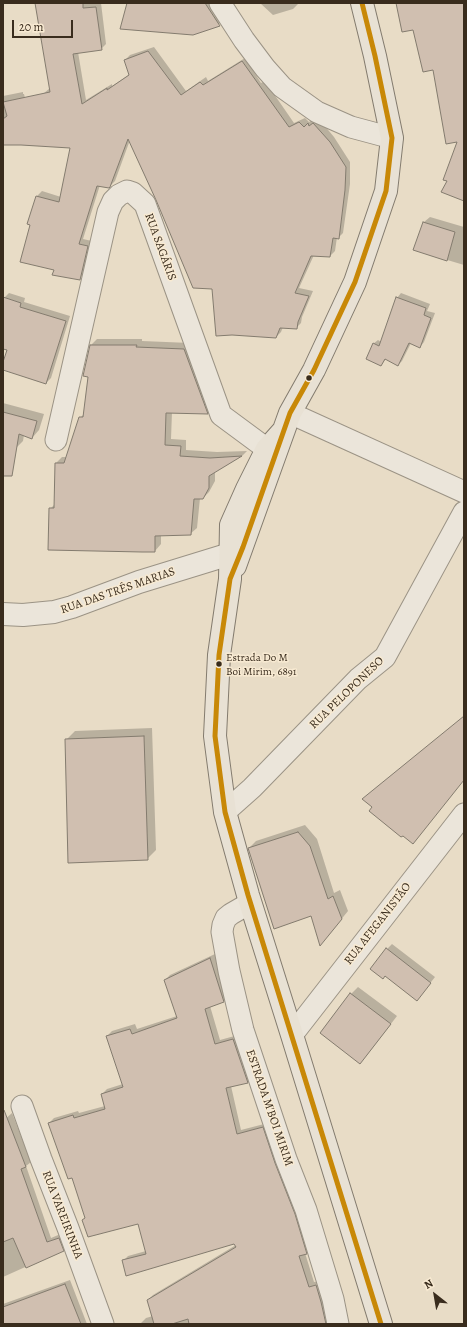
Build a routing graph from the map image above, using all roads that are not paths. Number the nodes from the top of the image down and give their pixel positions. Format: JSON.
{"nodes":[{"id":1,"x":220,"y":3,"type":"edge"},
{"id":2,"x":362,"y":3,"type":"edge"},
{"id":3,"x":392,"y":138,"type":"junction"},
{"id":4,"x":287,"y":421,"type":"junction"},
{"id":5,"x":56,"y":440,"type":"dead end"},
{"id":6,"x":267,"y":449,"type":"junction"},
{"id":7,"x":464,"y":492,"type":"edge"},
{"id":8,"x":464,"y":512,"type":"edge"},
{"id":9,"x":230,"y":554,"type":"junction"},
{"id":10,"x":230,"y":579,"type":"junction"},
{"id":11,"x":3,"y":614,"type":"edge"},
{"id":12,"x":225,"y":812,"type":"junction"},
{"id":13,"x":464,"y":814,"type":"edge"},
{"id":14,"x":250,"y":903,"type":"junction"},
{"id":15,"x":292,"y":1035,"type":"junction"},
{"id":16,"x":22,"y":1106,"type":"dead end"},
{"id":17,"x":103,"y":1324,"type":"edge"},
{"id":18,"x":338,"y":1324,"type":"edge"},
{"id":19,"x":381,"y":1324,"type":"edge"}],
"edges":[{"from":1,"to":3,"type":"street"},
{"from":2,"to":3,"type":"main road"},
{"from":3,"to":4,"type":"main road"},
{"from":4,"to":6,"type":"main road"},
{"from":4,"to":7,"type":"street"},
{"from":4,"to":10,"type":"main road"},
{"from":5,"to":6,"type":"street","name":"RUA SAGÁRIS"},
{"from":6,"to":9,"type":"main road"},
{"from":8,"to":12,"type":"street","name":"RUA PELOPONESO"},
{"from":9,"to":10,"type":"main road"},
{"from":9,"to":11,"type":"street","name":"RUA DAS TRÊS MARIAS"},
{"from":10,"to":12,"type":"main road"},
{"from":12,"to":14,"type":"main road"},
{"from":13,"to":15,"type":"street","name":"RUA AFEGANISTÃO"},
{"from":14,"to":15,"type":"main road"},
{"from":14,"to":18,"type":"street","name":"ESTRADA M'BOI MIRIM"},
{"from":15,"to":19,"type":"main road"},
{"from":16,"to":17,"type":"street","name":"RUA VAREIRINHA"}]}
